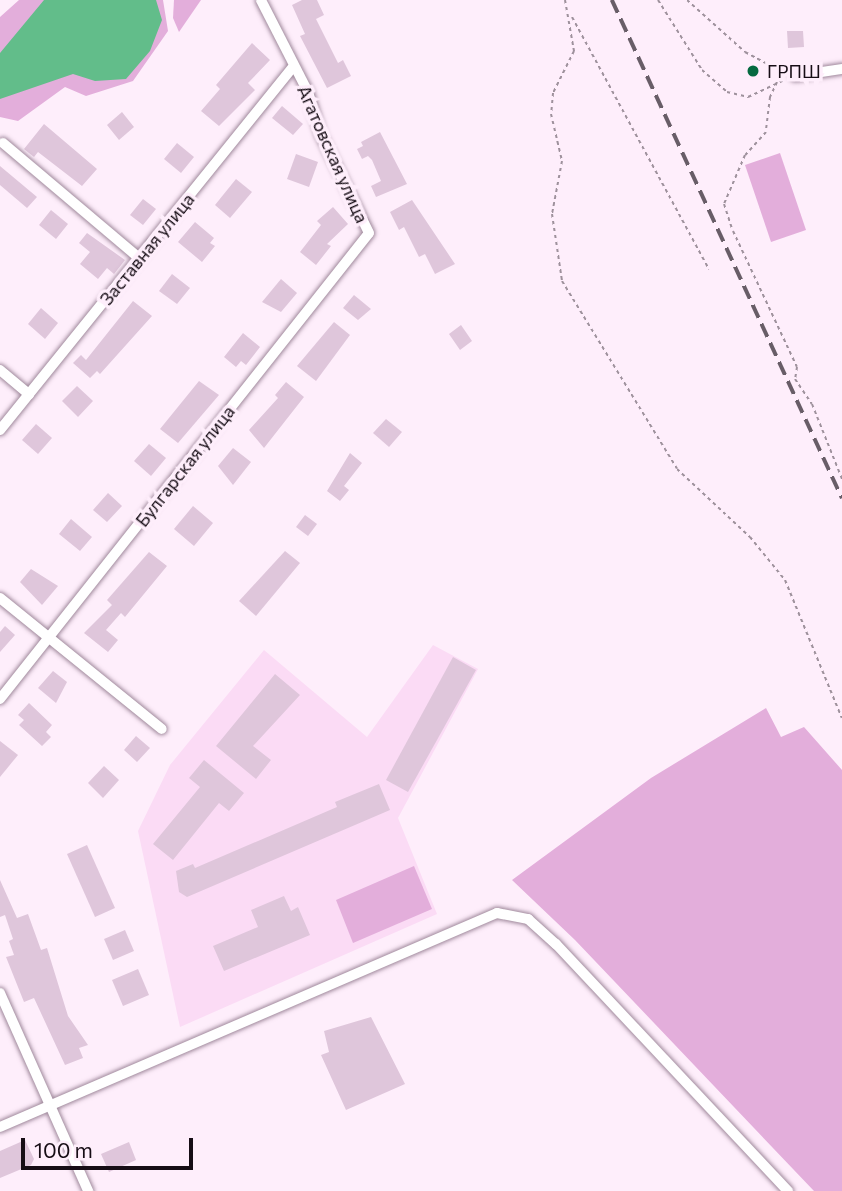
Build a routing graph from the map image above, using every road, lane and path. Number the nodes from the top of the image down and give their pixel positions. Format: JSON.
{"nodes":[{"id":1,"x":261,"y":0,"type":"edge"},
{"id":2,"x":565,"y":0,"type":"edge"},
{"id":3,"x":658,"y":0,"type":"edge"},
{"id":4,"x":687,"y":0,"type":"edge"},
{"id":5,"x":571,"y":13,"type":"junction"},
{"id":6,"x":292,"y":68,"type":"junction"},
{"id":7,"x":842,"y":69,"type":"edge"},
{"id":8,"x":795,"y":76,"type":"junction"},
{"id":9,"x":777,"y":82,"type":"junction"},
{"id":10,"x":3,"y":143,"type":"dead end"},
{"id":11,"x":369,"y":233,"type":"joint"},
{"id":12,"x":139,"y":258,"type":"junction"},
{"id":13,"x":709,"y":269,"type":"dead end"},
{"id":14,"x":0,"y":370,"type":"edge"},
{"id":15,"x":29,"y":394,"type":"junction"},
{"id":16,"x":0,"y":430,"type":"edge"},
{"id":17,"x":842,"y":479,"type":"edge"},
{"id":18,"x":0,"y":598,"type":"edge"},
{"id":19,"x":48,"y":640,"type":"junction"},
{"id":20,"x":0,"y":699,"type":"edge"},
{"id":21,"x":842,"y":718,"type":"edge"},
{"id":22,"x":162,"y":729,"type":"dead end"},
{"id":23,"x":0,"y":993,"type":"edge"},
{"id":24,"x":49,"y":1104,"type":"junction"},
{"id":25,"x":0,"y":1126,"type":"edge"},
{"id":26,"x":88,"y":1191,"type":"edge"},
{"id":27,"x":788,"y":1191,"type":"edge"}],
"edges":[{"from":1,"to":6,"type":"street","name":"Агатовская улица"},
{"from":2,"to":5,"type":"path"},
{"from":3,"to":9,"type":"path"},
{"from":4,"to":8,"type":"path"},
{"from":5,"to":13,"type":"path"},
{"from":5,"to":21,"type":"path"},
{"from":6,"to":11,"type":"street","name":"Агатовская улица"},
{"from":6,"to":12,"type":"street","name":"Заставная улица"},
{"from":7,"to":8,"type":"street"},
{"from":8,"to":9,"type":"path"},
{"from":9,"to":17,"type":"path"},
{"from":10,"to":12,"type":"street"},
{"from":11,"to":19,"type":"street","name":"Булгарская улица"},
{"from":12,"to":15,"type":"street","name":"Заставная улица"},
{"from":14,"to":15,"type":"street"},
{"from":15,"to":16,"type":"street","name":"Заставная улица"},
{"from":18,"to":19,"type":"street"},
{"from":19,"to":20,"type":"street","name":"Булгарская улица"},
{"from":19,"to":22,"type":"street"},
{"from":23,"to":24,"type":"street"},
{"from":24,"to":25,"type":"street"},
{"from":24,"to":26,"type":"street"},
{"from":24,"to":27,"type":"street"}]}
